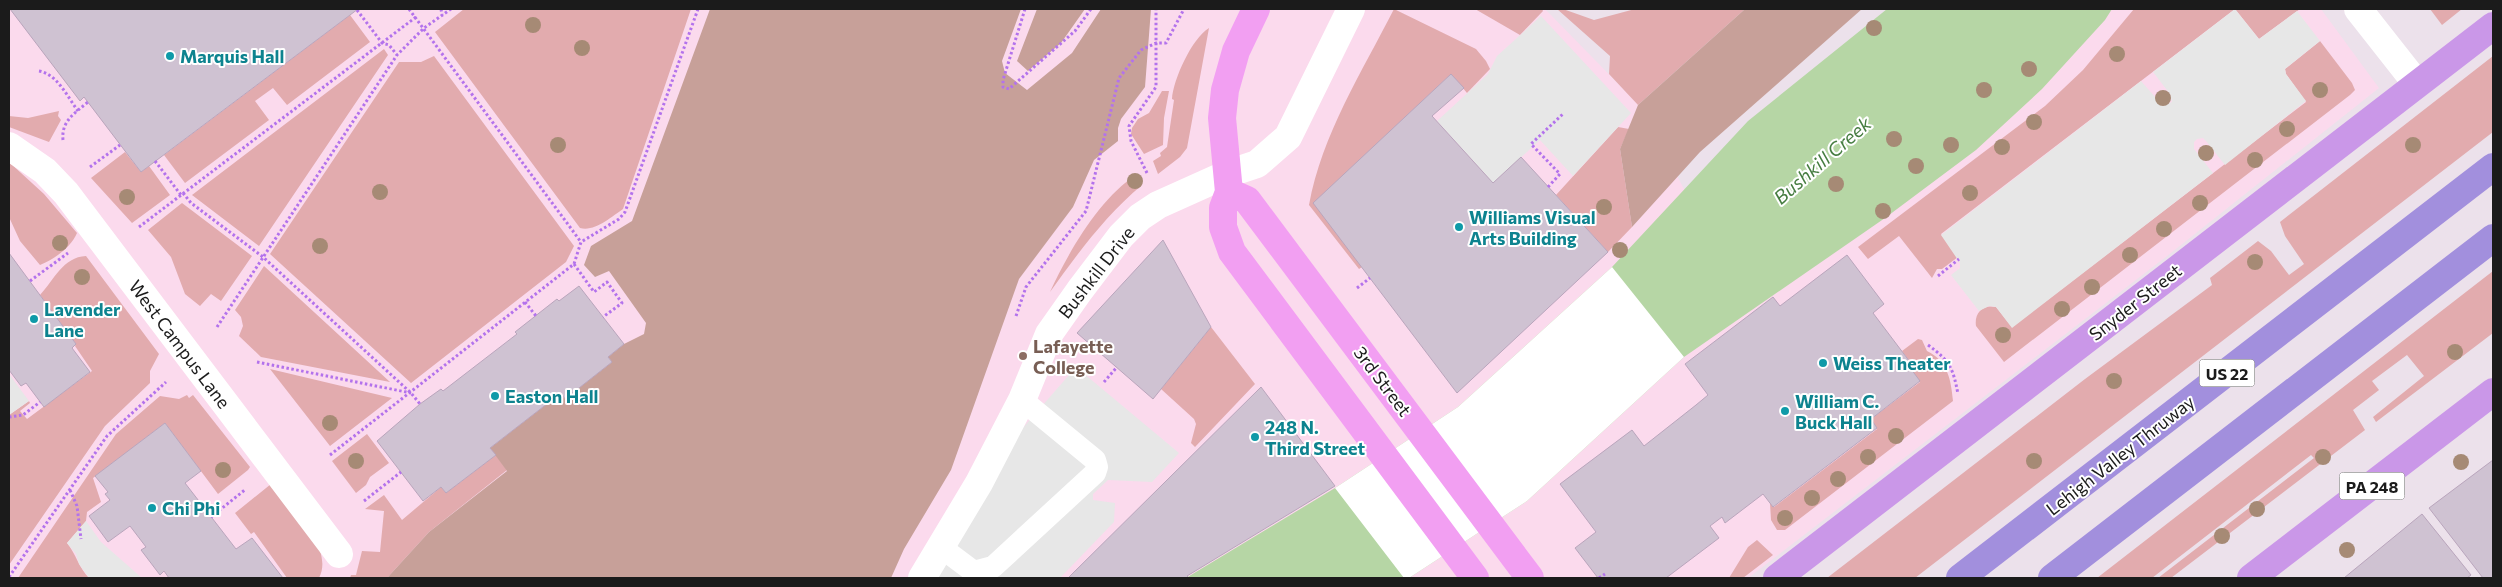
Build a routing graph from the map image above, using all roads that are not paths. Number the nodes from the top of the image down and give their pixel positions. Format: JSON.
{"nodes":[{"id":1,"x":1256,"y":9,"type":"edge"},
{"id":2,"x":1351,"y":9,"type":"edge"},
{"id":3,"x":2358,"y":9,"type":"edge"},
{"id":4,"x":2493,"y":26,"type":"edge"},
{"id":5,"x":2417,"y":84,"type":"junction"},
{"id":6,"x":9,"y":146,"type":"edge"},
{"id":7,"x":2493,"y":167,"type":"edge"},
{"id":8,"x":1228,"y":183,"type":"junction"},
{"id":9,"x":2493,"y":238,"type":"edge"},
{"id":10,"x":2493,"y":392,"type":"edge"},
{"id":11,"x":1022,"y":400,"type":"junction"},
{"id":12,"x":942,"y":548,"type":"junction"},
{"id":13,"x":339,"y":554,"type":"dead end"},
{"id":14,"x":922,"y":578,"type":"edge"},
{"id":15,"x":1475,"y":578,"type":"edge"},
{"id":16,"x":1530,"y":578,"type":"edge"},
{"id":17,"x":1777,"y":578,"type":"edge"},
{"id":18,"x":1960,"y":578,"type":"edge"},
{"id":19,"x":2052,"y":578,"type":"edge"},
{"id":20,"x":2251,"y":578,"type":"edge"}],
"edges":[{"from":1,"to":8,"type":"main road"},
{"from":2,"to":8,"type":"street","name":"Bushkill Drive"},
{"from":3,"to":5,"type":"street"},
{"from":4,"to":5,"type":"highway","name":"Snyder Street"},
{"from":5,"to":17,"type":"highway","name":"Snyder Street"},
{"from":6,"to":13,"type":"street","name":"West Campus Lane"},
{"from":7,"to":18,"type":"highway","name":"Lehigh Valley Thruway","number":"US 22"},
{"from":8,"to":11,"type":"street","name":"Bushkill Drive"},
{"from":8,"to":15,"type":"main road"},
{"from":8,"to":16,"type":"main road","name":"3rd Street"},
{"from":9,"to":19,"type":"highway"},
{"from":10,"to":20,"type":"highway","number":"PA 248"},
{"from":11,"to":12,"type":"street","name":"Bushkill Drive"},
{"from":11,"to":12,"type":"lane"},
{"from":12,"to":14,"type":"street","name":"Bushkill Drive"}]}
